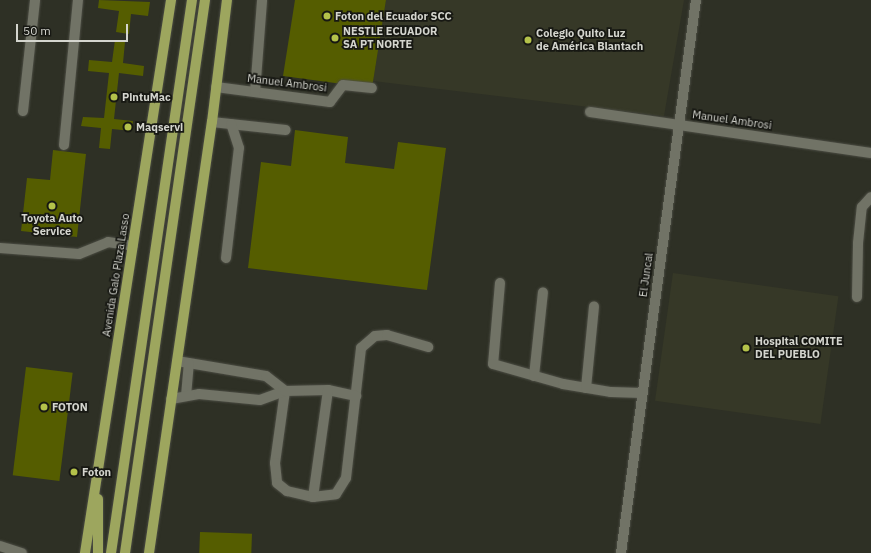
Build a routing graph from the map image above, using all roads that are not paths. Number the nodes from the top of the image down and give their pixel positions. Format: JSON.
{"nodes":[{"id":1,"x":35,"y":0,"type":"edge"},
{"id":2,"x":78,"y":0,"type":"edge"},
{"id":3,"x":171,"y":0,"type":"edge"},
{"id":4,"x":192,"y":0,"type":"edge"},
{"id":5,"x":205,"y":0,"type":"edge"},
{"id":6,"x":227,"y":0,"type":"edge"},
{"id":7,"x":262,"y":0,"type":"edge"},
{"id":8,"x":696,"y":0,"type":"edge"},
{"id":9,"x":216,"y":86,"type":"junction"},
{"id":10,"x":372,"y":88,"type":"dead end"},
{"id":11,"x":254,"y":92,"type":"junction"},
{"id":12,"x":23,"y":111,"type":"dead end"},
{"id":13,"x":590,"y":112,"type":"dead end"},
{"id":14,"x":212,"y":122,"type":"junction"},
{"id":15,"x":231,"y":124,"type":"junction"},
{"id":16,"x":678,"y":125,"type":"junction"},
{"id":17,"x":286,"y":130,"type":"dead end"},
{"id":18,"x":64,"y":144,"type":"dead end"},
{"id":19,"x":871,"y":153,"type":"edge"},
{"id":20,"x":871,"y":197,"type":"edge"},
{"id":21,"x":133,"y":246,"type":"junction"},
{"id":22,"x":0,"y":248,"type":"edge"},
{"id":23,"x":226,"y":258,"type":"dead end"},
{"id":24,"x":500,"y":283,"type":"dead end"},
{"id":25,"x":543,"y":292,"type":"dead end"},
{"id":26,"x":857,"y":297,"type":"dead end"},
{"id":27,"x":594,"y":306,"type":"dead end"},
{"id":28,"x":428,"y":347,"type":"dead end"},
{"id":29,"x":177,"y":361,"type":"junction"},
{"id":30,"x":189,"y":363,"type":"junction"},
{"id":31,"x":534,"y":376,"type":"junction"},
{"id":32,"x":586,"y":388,"type":"junction"},
{"id":33,"x":285,"y":390,"type":"junction"},
{"id":34,"x":328,"y":390,"type":"junction"},
{"id":35,"x":642,"y":393,"type":"junction"},
{"id":36,"x":186,"y":396,"type":"junction"},
{"id":37,"x":356,"y":396,"type":"junction"},
{"id":38,"x":171,"y":399,"type":"junction"},
{"id":39,"x":98,"y":472,"type":"junction"},
{"id":40,"x":313,"y":497,"type":"junction"},
{"id":41,"x":0,"y":546,"type":"edge"},
{"id":42,"x":99,"y":550,"type":"edge"},
{"id":43,"x":22,"y":553,"type":"edge"},
{"id":44,"x":85,"y":553,"type":"edge"},
{"id":45,"x":111,"y":553,"type":"edge"},
{"id":46,"x":124,"y":553,"type":"edge"},
{"id":47,"x":149,"y":553,"type":"edge"},
{"id":48,"x":621,"y":553,"type":"edge"}],
"edges":[{"from":1,"to":12,"type":"street"},
{"from":2,"to":18,"type":"street"},
{"from":3,"to":21,"type":"main road","name":"Avenida Galo Plaza Lasso"},
{"from":4,"to":45,"type":"main road"},
{"from":5,"to":46,"type":"main road"},
{"from":6,"to":9,"type":"main road"},
{"from":7,"to":11,"type":"street"},
{"from":8,"to":16,"type":"street","name":"El Juncal"},
{"from":9,"to":11,"type":"street","name":"Manuel Ambrosi"},
{"from":9,"to":14,"type":"main road"},
{"from":10,"to":11,"type":"street","name":"Manuel Ambrosi"},
{"from":13,"to":16,"type":"street","name":"Manuel Ambrosi"},
{"from":14,"to":15,"type":"street"},
{"from":14,"to":29,"type":"main road"},
{"from":15,"to":17,"type":"street"},
{"from":15,"to":23,"type":"street"},
{"from":16,"to":19,"type":"street","name":"Manuel Ambrosi"},
{"from":16,"to":35,"type":"street","name":"El Juncal"},
{"from":20,"to":26,"type":"street"},
{"from":21,"to":22,"type":"street"},
{"from":21,"to":39,"type":"main road","name":"Avenida Galo Plaza Lasso"},
{"from":24,"to":31,"type":"street"},
{"from":25,"to":31,"type":"street"},
{"from":27,"to":32,"type":"street"},
{"from":28,"to":37,"type":"street"},
{"from":29,"to":30,"type":"street"},
{"from":29,"to":38,"type":"main road"},
{"from":30,"to":33,"type":"street"},
{"from":30,"to":36,"type":"street"},
{"from":31,"to":32,"type":"street"},
{"from":32,"to":35,"type":"street"},
{"from":33,"to":34,"type":"street"},
{"from":33,"to":36,"type":"street"},
{"from":33,"to":40,"type":"street"},
{"from":34,"to":37,"type":"street"},
{"from":34,"to":40,"type":"street"},
{"from":35,"to":48,"type":"street","name":"El Juncal"},
{"from":36,"to":38,"type":"street"},
{"from":37,"to":40,"type":"street"},
{"from":38,"to":47,"type":"main road"},
{"from":39,"to":42,"type":"main road"},
{"from":39,"to":44,"type":"main road","name":"Avenida Galo Plaza Lasso"},
{"from":41,"to":43,"type":"street"}]}
